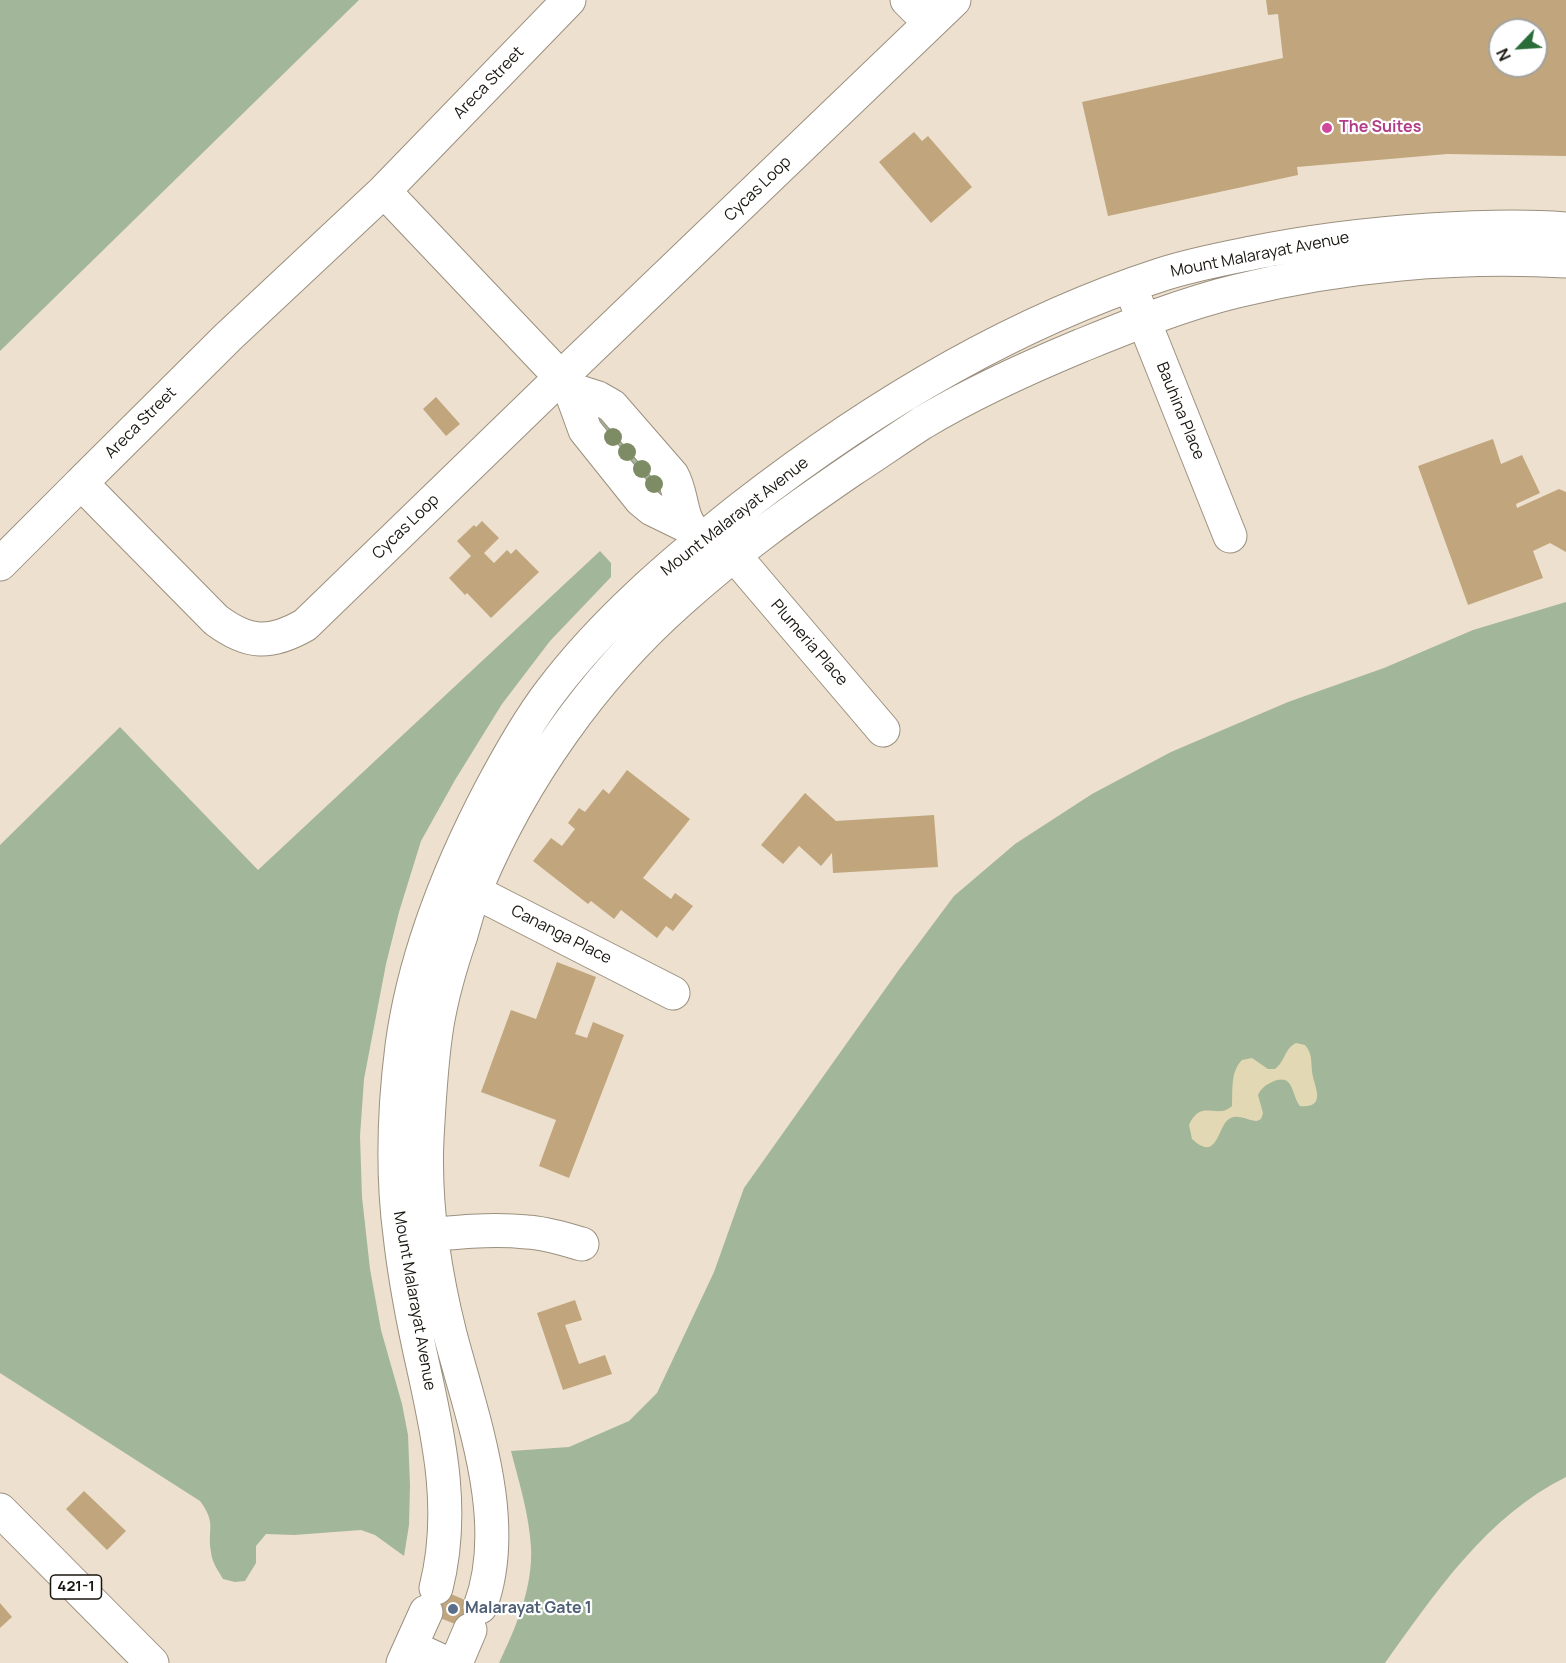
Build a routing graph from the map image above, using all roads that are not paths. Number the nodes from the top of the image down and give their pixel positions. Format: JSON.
{"nodes":[{"id":1,"x":569,"y":0,"type":"edge"},
{"id":2,"x":907,"y":0,"type":"edge"},
{"id":3,"x":954,"y":0,"type":"edge"},
{"id":4,"x":930,"y":23,"type":"junction"},
{"id":5,"x":384,"y":191,"type":"junction"},
{"id":6,"x":1566,"y":229,"type":"edge"},
{"id":7,"x":1566,"y":261,"type":"edge"},
{"id":8,"x":1130,"y":286,"type":"junction"},
{"id":9,"x":1144,"y":320,"type":"junction"},
{"id":10,"x":565,"y":381,"type":"junction"},
{"id":11,"x":81,"y":483,"type":"junction"},
{"id":12,"x":697,"y":533,"type":"junction"},
{"id":13,"x":1230,"y":536,"type":"dead end"},
{"id":14,"x":734,"y":555,"type":"junction"},
{"id":15,"x":0,"y":564,"type":"edge"},
{"id":16,"x":883,"y":730,"type":"dead end"},
{"id":17,"x":461,"y":884,"type":"junction"},
{"id":18,"x":673,"y":993,"type":"dead end"},
{"id":19,"x":415,"y":1236,"type":"junction"},
{"id":20,"x":582,"y":1244,"type":"dead end"},
{"id":21,"x":0,"y":1510,"type":"edge"},
{"id":22,"x":407,"y":1655,"type":"edge"},
{"id":23,"x":152,"y":1663,"type":"edge"},
{"id":24,"x":446,"y":1663,"type":"edge"},
{"id":25,"x":456,"y":1663,"type":"edge"}],
"edges":[{"from":1,"to":5,"type":"street","name":"Areca Street"},
{"from":2,"to":4,"type":"street"},
{"from":3,"to":4,"type":"street","name":"Cycas Loop"},
{"from":4,"to":10,"type":"street","name":"Cycas Loop"},
{"from":5,"to":10,"type":"street"},
{"from":5,"to":11,"type":"street","name":"Areca Street"},
{"from":6,"to":8,"type":"street","name":"Mount Malarayat Avenue"},
{"from":7,"to":9,"type":"street","name":"Mount Malarayat Avenue"},
{"from":8,"to":9,"type":"street","name":"Bauhina Place"},
{"from":8,"to":12,"type":"street","name":"Mount Malarayat Avenue"},
{"from":9,"to":13,"type":"street","name":"Bauhina Place"},
{"from":9,"to":14,"type":"street","name":"Mount Malarayat Avenue"},
{"from":10,"to":11,"type":"street","name":"Cycas Loop"},
{"from":10,"to":12,"type":"street"},
{"from":11,"to":15,"type":"street","name":"Areca Street"},
{"from":12,"to":14,"type":"street"},
{"from":12,"to":17,"type":"street","name":"Mount Malarayat Avenue"},
{"from":14,"to":16,"type":"street","name":"Plumeria Place"},
{"from":14,"to":17,"type":"street","name":"Mount Malarayat Avenue"},
{"from":17,"to":18,"type":"street","name":"Cananga Place"},
{"from":17,"to":19,"type":"street","name":"Mount Malarayat Avenue"},
{"from":19,"to":20,"type":"street"},
{"from":19,"to":22,"type":"street","name":"Mount Malarayat Avenue"},
{"from":19,"to":25,"type":"street","name":"Mount Malarayat Avenue"},
{"from":21,"to":23,"type":"street","number":"421-1"},
{"from":22,"to":24,"type":"street"}]}
